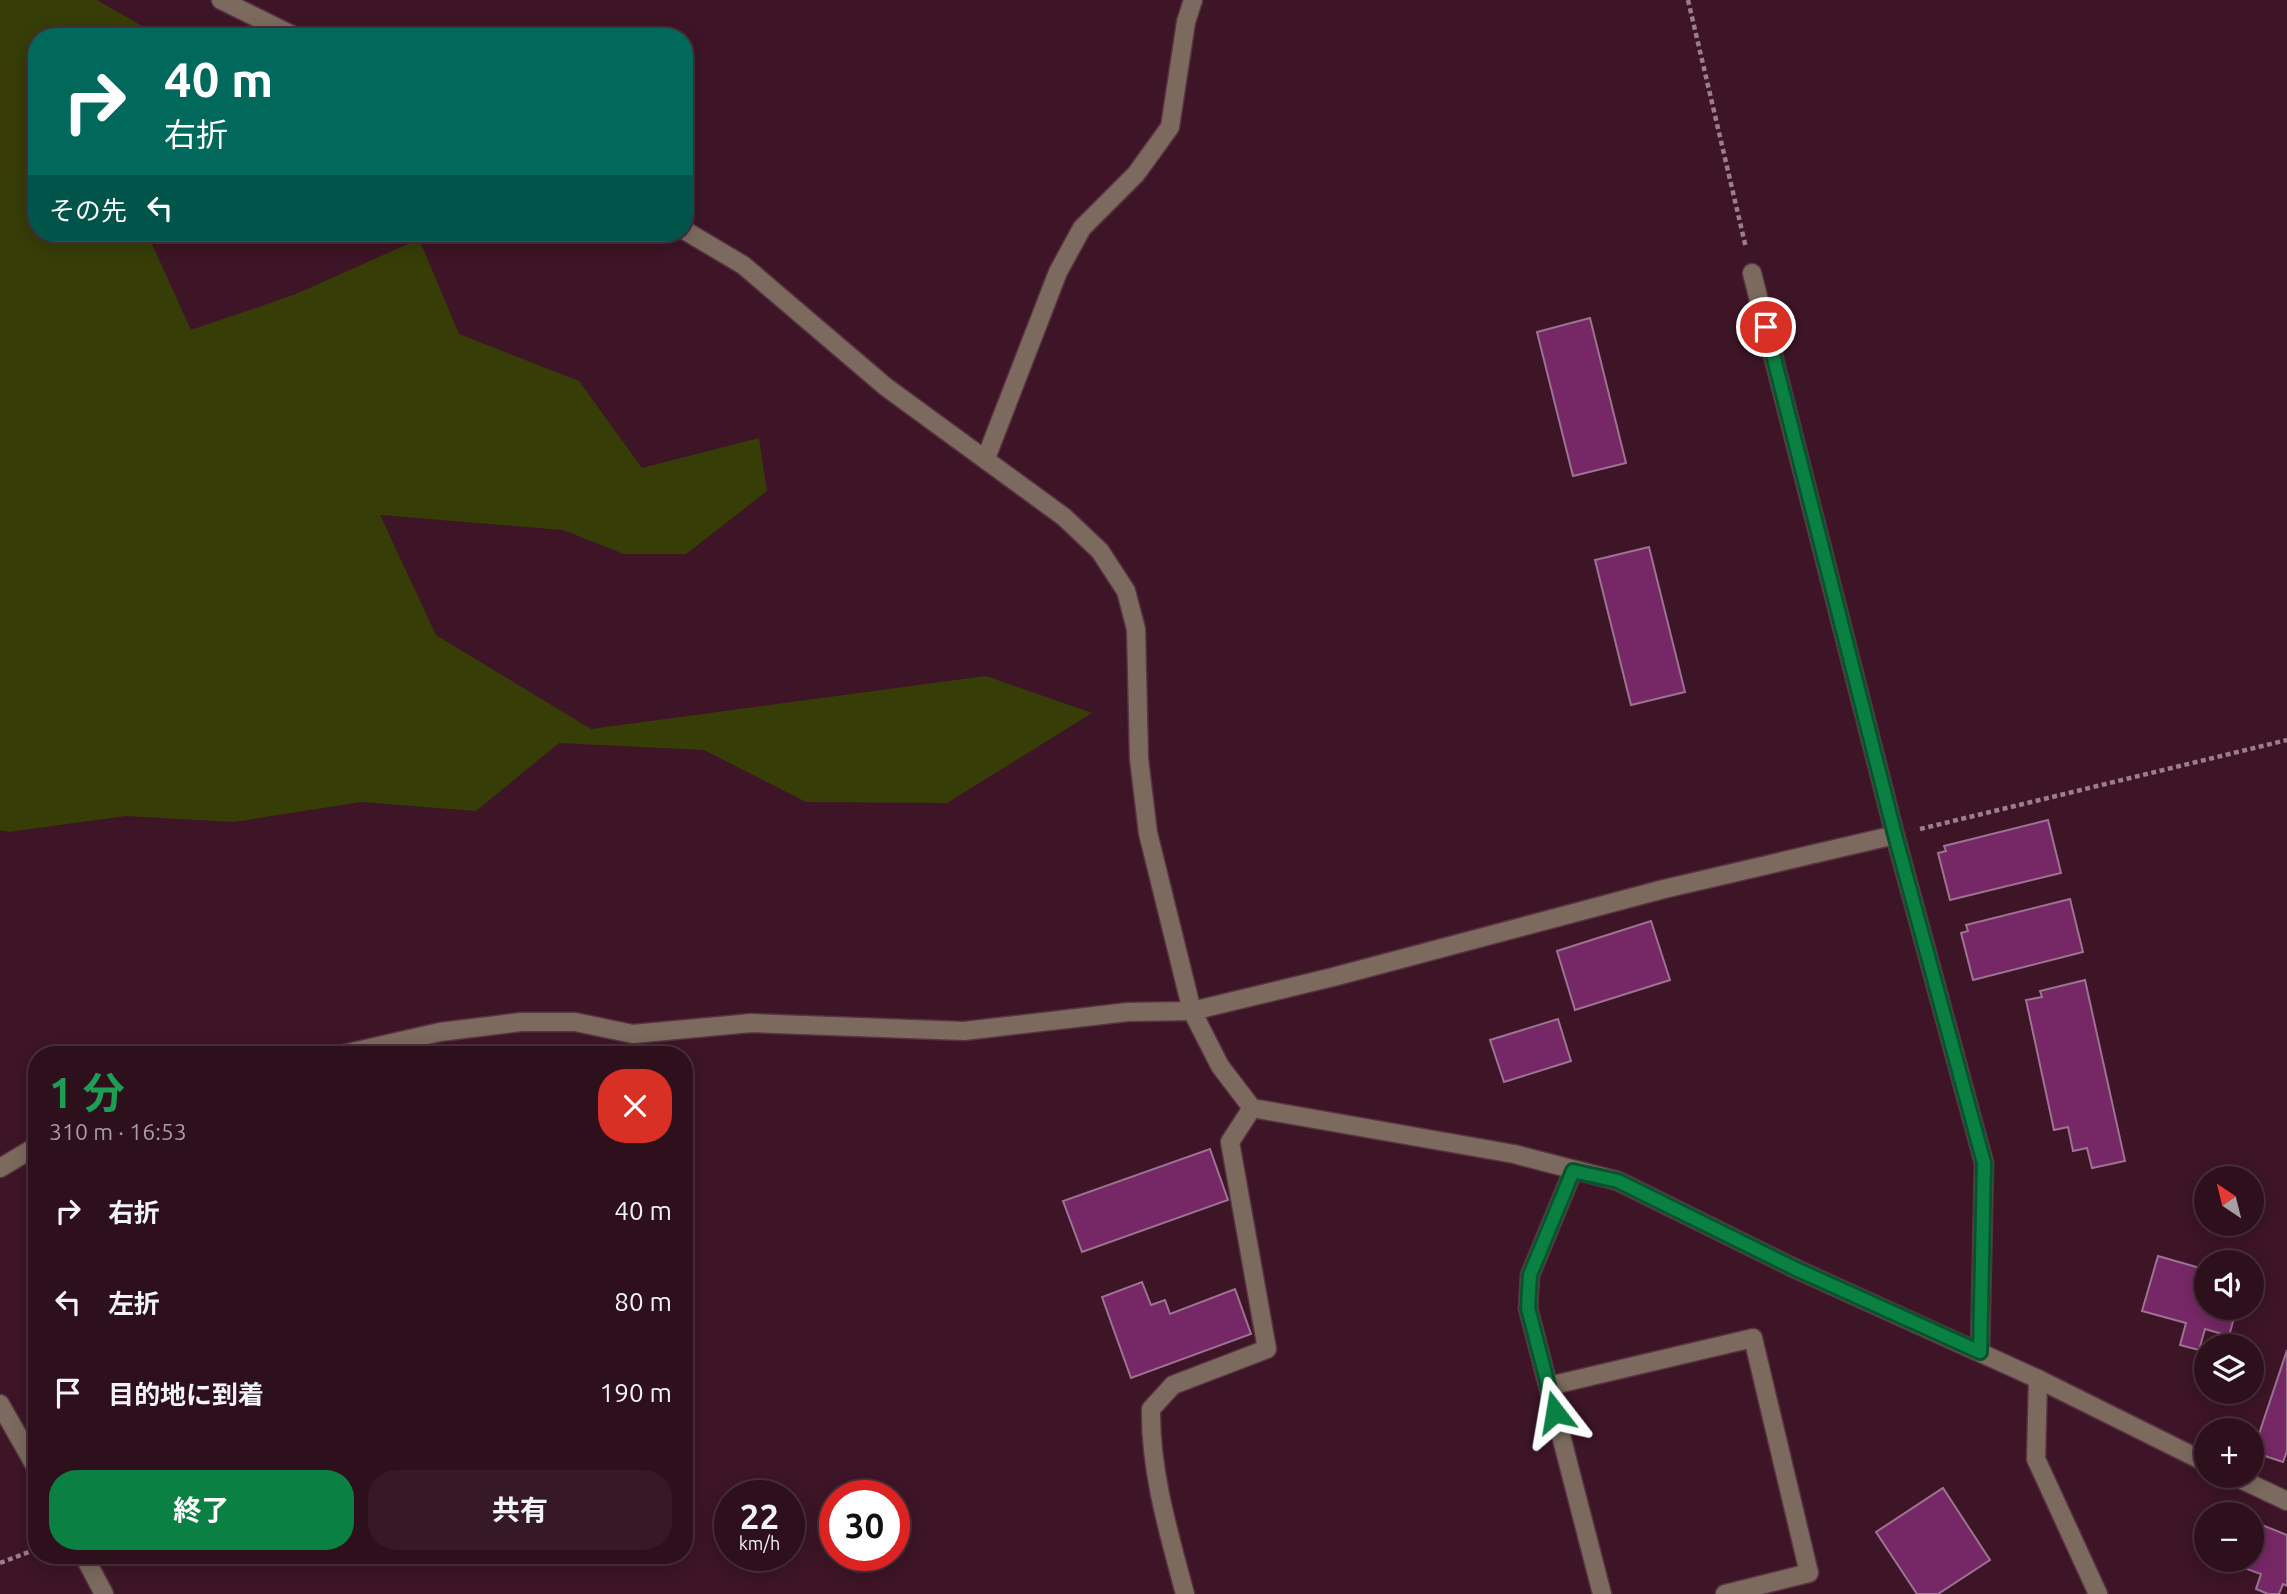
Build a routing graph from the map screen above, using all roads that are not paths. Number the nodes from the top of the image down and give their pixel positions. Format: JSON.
{"nodes":[{"id":1,"x":221,"y":0,"type":"edge"},
{"id":2,"x":1192,"y":0,"type":"edge"},
{"id":3,"x":278,"y":28,"type":"edge"},
{"id":4,"x":693,"y":235,"type":"edge"},
{"id":5,"x":1752,"y":273,"type":"road end"},
{"id":6,"x":986,"y":458,"type":"junction"},
{"id":7,"x":1895,"y":835,"type":"junction"},
{"id":8,"x":1192,"y":1011,"type":"junction"},
{"id":9,"x":379,"y":1046,"type":"edge"},
{"id":10,"x":1252,"y":1108,"type":"junction"},
{"id":11,"x":28,"y":1151,"type":"edge"},
{"id":12,"x":0,"y":1168,"type":"edge"},
{"id":13,"x":1573,"y":1171,"type":"junction"},
{"id":14,"x":1980,"y":1352,"type":"junction"},
{"id":15,"x":2038,"y":1379,"type":"junction"},
{"id":16,"x":1549,"y":1386,"type":"junction"},
{"id":17,"x":0,"y":1404,"type":"edge"},
{"id":18,"x":28,"y":1453,"type":"edge"},
{"id":19,"x":2194,"y":1457,"type":"edge"},
{"id":20,"x":2260,"y":1488,"type":"edge"},
{"id":21,"x":2287,"y":1501,"type":"edge"},
{"id":22,"x":88,"y":1564,"type":"edge"},
{"id":23,"x":104,"y":1594,"type":"edge"},
{"id":24,"x":1185,"y":1594,"type":"edge"},
{"id":25,"x":1602,"y":1594,"type":"edge"},
{"id":26,"x":1725,"y":1594,"type":"edge"},
{"id":27,"x":2098,"y":1594,"type":"edge"}],
"edges":[{"from":1,"to":3,"type":"street"},
{"from":2,"to":6,"type":"street"},
{"from":4,"to":6,"type":"street"},
{"from":5,"to":7,"type":"street"},
{"from":6,"to":8,"type":"street"},
{"from":7,"to":8,"type":"street"},
{"from":7,"to":14,"type":"street"},
{"from":8,"to":9,"type":"street"},
{"from":8,"to":10,"type":"street"},
{"from":10,"to":13,"type":"street"},
{"from":10,"to":24,"type":"street"},
{"from":11,"to":12,"type":"street"},
{"from":13,"to":14,"type":"street"},
{"from":13,"to":16,"type":"street"},
{"from":14,"to":15,"type":"street"},
{"from":15,"to":19,"type":"street"},
{"from":15,"to":27,"type":"street"},
{"from":16,"to":25,"type":"street"},
{"from":16,"to":26,"type":"street"},
{"from":17,"to":18,"type":"street"},
{"from":20,"to":21,"type":"street"},
{"from":22,"to":23,"type":"street"}]}
